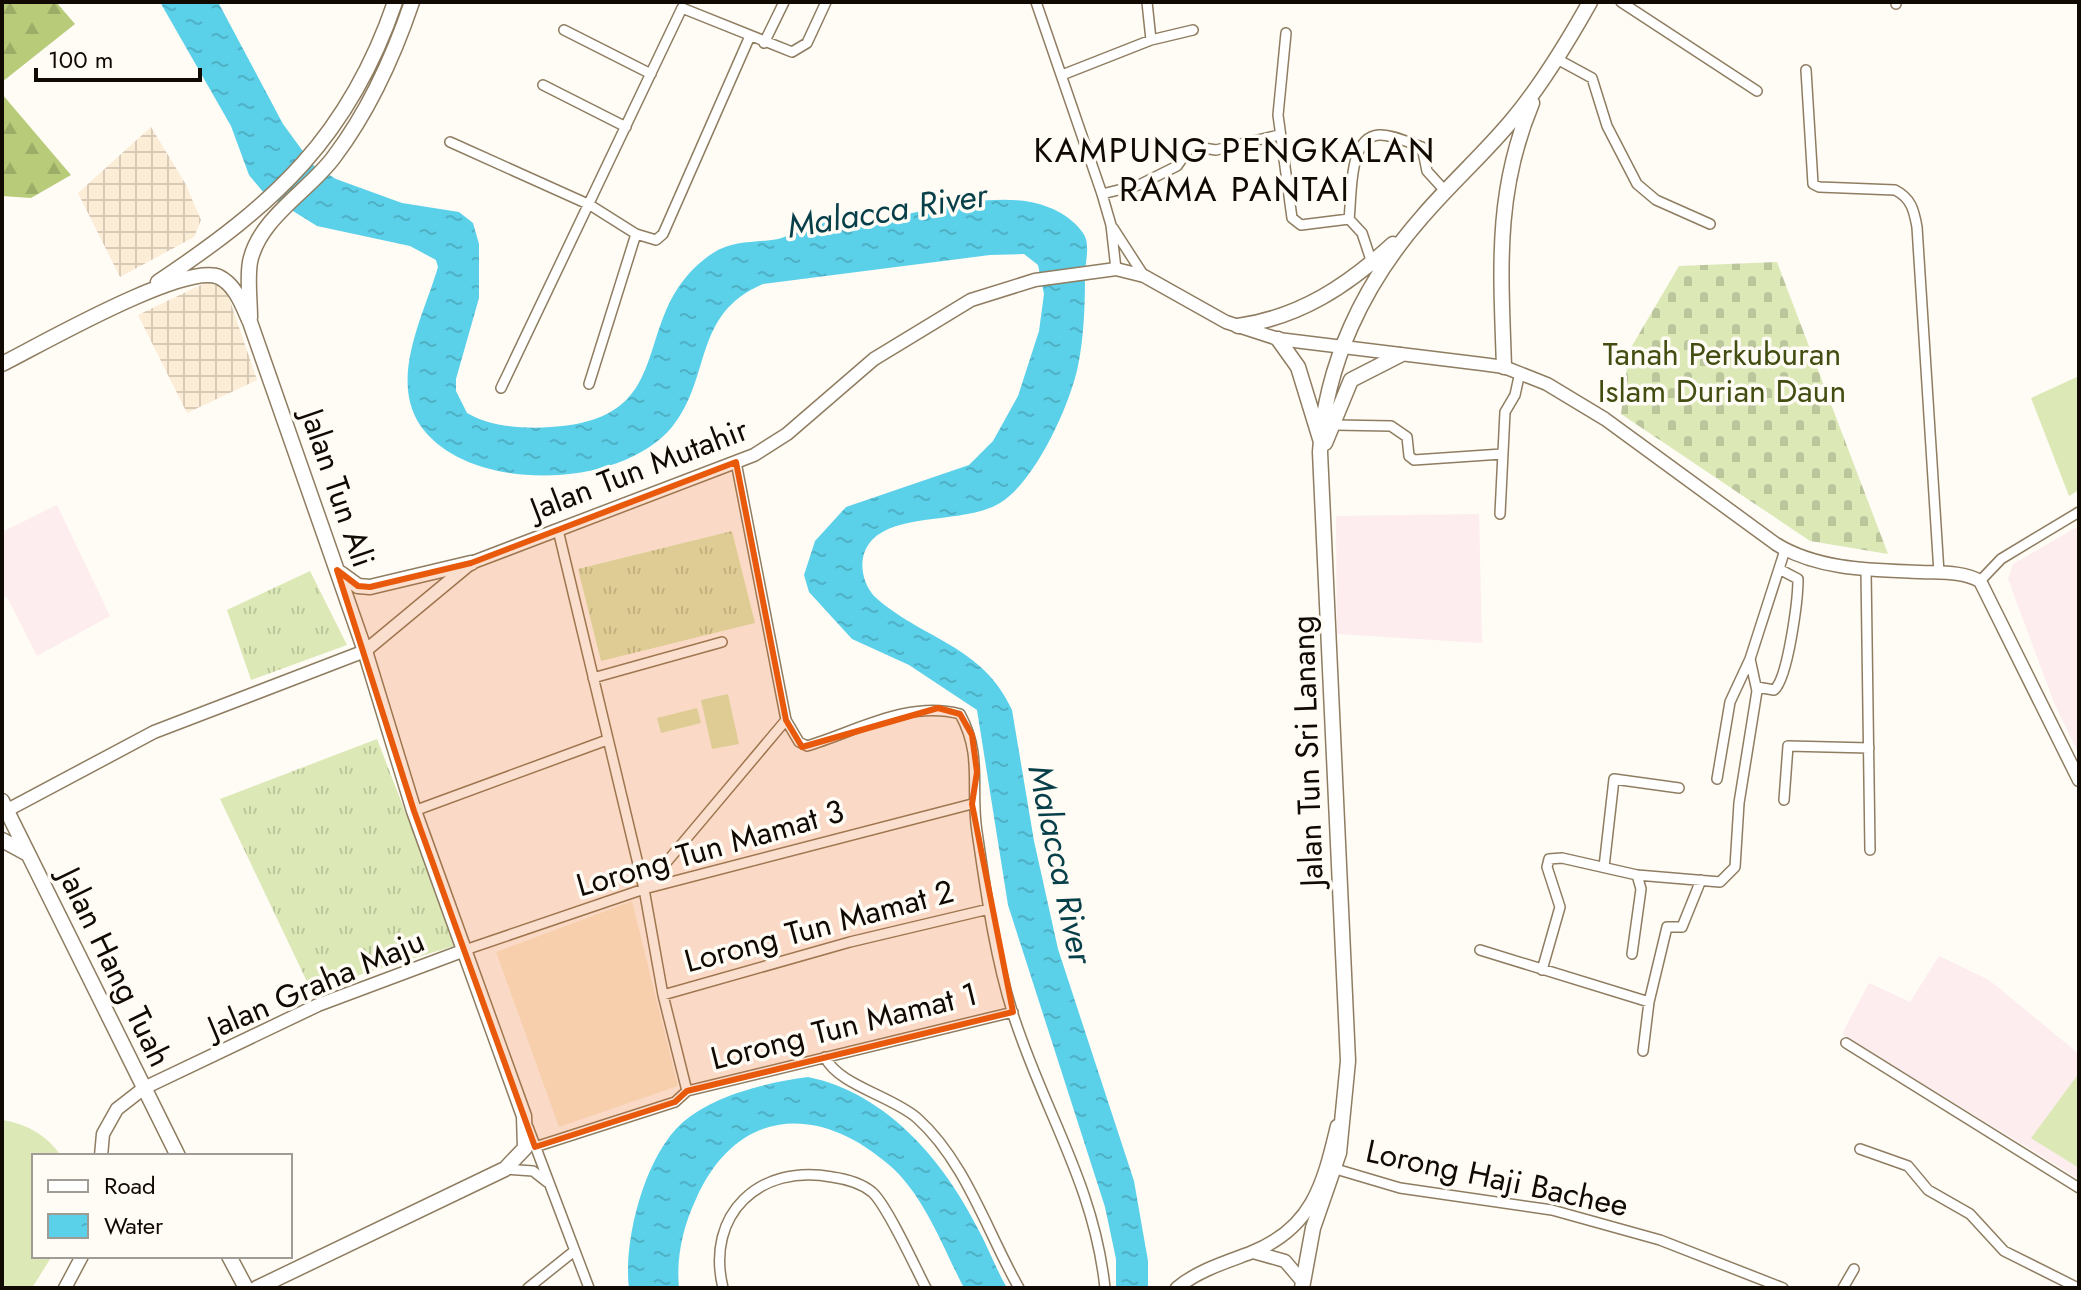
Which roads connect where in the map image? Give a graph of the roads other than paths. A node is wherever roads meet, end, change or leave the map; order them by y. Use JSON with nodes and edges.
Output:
{"nodes":[{"id":1,"x":395,"y":2,"type":"edge"},
{"id":2,"x":412,"y":2,"type":"edge"},
{"id":3,"x":784,"y":2,"type":"edge"},
{"id":4,"x":826,"y":2,"type":"edge"},
{"id":5,"x":1036,"y":2,"type":"edge"},
{"id":6,"x":1147,"y":2,"type":"edge"},
{"id":7,"x":1590,"y":2,"type":"edge"},
{"id":8,"x":1621,"y":2,"type":"edge"},
{"id":9,"x":684,"y":5,"type":"edge"},
{"id":10,"x":564,"y":30,"type":"dead end"},
{"id":11,"x":1193,"y":30,"type":"dead end"},
{"id":12,"x":1286,"y":33,"type":"dead end"},
{"id":13,"x":750,"y":36,"type":"junction"},
{"id":14,"x":1151,"y":40,"type":"junction"},
{"id":15,"x":764,"y":43,"type":"junction"},
{"id":16,"x":1557,"y":59,"type":"junction"},
{"id":17,"x":1806,"y":70,"type":"dead end"},
{"id":18,"x":651,"y":74,"type":"junction"},
{"id":19,"x":1062,"y":75,"type":"junction"},
{"id":20,"x":1544,"y":77,"type":"junction"},
{"id":21,"x":543,"y":85,"type":"dead end"},
{"id":22,"x":1757,"y":91,"type":"dead end"},
{"id":23,"x":626,"y":127,"type":"junction"},
{"id":24,"x":1279,"y":135,"type":"junction"},
{"id":25,"x":450,"y":142,"type":"dead end"},
{"id":26,"x":1446,"y":192,"type":"junction"},
{"id":27,"x":1102,"y":194,"type":"junction"},
{"id":28,"x":590,"y":205,"type":"junction"},
{"id":29,"x":1349,"y":219,"type":"junction"},
{"id":30,"x":1419,"y":220,"type":"junction"},
{"id":31,"x":1710,"y":224,"type":"dead end"},
{"id":32,"x":1111,"y":225,"type":"junction"},
{"id":33,"x":636,"y":234,"type":"junction"},
{"id":34,"x":1372,"y":263,"type":"junction"},
{"id":35,"x":1116,"y":269,"type":"junction"},
{"id":36,"x":1144,"y":276,"type":"junction"},
{"id":37,"x":142,"y":294,"type":"junction"},
{"id":38,"x":250,"y":322,"type":"junction"},
{"id":39,"x":1238,"y":326,"type":"junction"},
{"id":40,"x":1278,"y":339,"type":"junction"},
{"id":41,"x":1341,"y":349,"type":"junction"},
{"id":42,"x":1400,"y":355,"type":"junction"},
{"id":43,"x":2,"y":364,"type":"edge"},
{"id":44,"x":1504,"y":367,"type":"junction"},
{"id":45,"x":1520,"y":372,"type":"junction"},
{"id":46,"x":589,"y":384,"type":"dead end"},
{"id":47,"x":501,"y":388,"type":"dead end"},
{"id":48,"x":1335,"y":425,"type":"junction"},
{"id":49,"x":1320,"y":447,"type":"junction"},
{"id":50,"x":1502,"y":454,"type":"junction"},
{"id":51,"x":736,"y":462,"type":"junction"},
{"id":52,"x":2079,"y":512,"type":"edge"},
{"id":53,"x":1500,"y":514,"type":"dead end"},
{"id":54,"x":558,"y":530,"type":"junction"},
{"id":55,"x":1785,"y":550,"type":"junction"},
{"id":56,"x":471,"y":563,"type":"junction"},
{"id":57,"x":1779,"y":569,"type":"junction"},
{"id":58,"x":337,"y":570,"type":"junction"},
{"id":59,"x":1866,"y":570,"type":"junction"},
{"id":60,"x":1939,"y":573,"type":"junction"},
{"id":61,"x":1980,"y":581,"type":"junction"},
{"id":62,"x":722,"y":642,"type":"dead end"},
{"id":63,"x":365,"y":651,"type":"junction"},
{"id":64,"x":1750,"y":659,"type":"junction"},
{"id":65,"x":593,"y":678,"type":"junction"},
{"id":66,"x":1757,"y":687,"type":"junction"},
{"id":67,"x":786,"y":720,"type":"junction"},
{"id":68,"x":607,"y":740,"type":"junction"},
{"id":69,"x":1869,"y":748,"type":"junction"},
{"id":70,"x":1717,"y":779,"type":"dead end"},
{"id":71,"x":2079,"y":780,"type":"edge"},
{"id":72,"x":1679,"y":788,"type":"dead end"},
{"id":73,"x":1784,"y":800,"type":"dead end"},
{"id":74,"x":972,"y":804,"type":"junction"},
{"id":75,"x":3,"y":809,"type":"edge"},
{"id":76,"x":414,"y":811,"type":"junction"},
{"id":77,"x":2,"y":840,"type":"edge"},
{"id":78,"x":1870,"y":850,"type":"dead end"},
{"id":79,"x":28,"y":854,"type":"junction"},
{"id":80,"x":1604,"y":867,"type":"junction"},
{"id":81,"x":1637,"y":875,"type":"junction"},
{"id":82,"x":1701,"y":880,"type":"junction"},
{"id":83,"x":644,"y":889,"type":"junction"},
{"id":84,"x":989,"y":909,"type":"junction"},
{"id":85,"x":465,"y":950,"type":"junction"},
{"id":86,"x":1480,"y":950,"type":"dead end"},
{"id":87,"x":1632,"y":954,"type":"dead end"},
{"id":88,"x":1542,"y":970,"type":"junction"},
{"id":89,"x":663,"y":995,"type":"junction"},
{"id":90,"x":1649,"y":1002,"type":"junction"},
{"id":91,"x":1013,"y":1012,"type":"junction"},
{"id":92,"x":1846,"y":1043,"type":"dead end"},
{"id":93,"x":1643,"y":1051,"type":"dead end"},
{"id":94,"x":825,"y":1057,"type":"junction"},
{"id":95,"x":144,"y":1088,"type":"junction"},
{"id":96,"x":687,"y":1091,"type":"junction"},
{"id":97,"x":1342,"y":1114,"type":"junction"},
{"id":98,"x":524,"y":1116,"type":"junction"},
{"id":99,"x":535,"y":1147,"type":"junction"},
{"id":100,"x":1860,"y":1149,"type":"dead end"},
{"id":101,"x":101,"y":1154,"type":"edge"},
{"id":102,"x":177,"y":1154,"type":"edge"},
{"id":103,"x":1330,"y":1168,"type":"junction"},
{"id":104,"x":505,"y":1169,"type":"junction"},
{"id":105,"x":549,"y":1185,"type":"junction"},
{"id":106,"x":2079,"y":1188,"type":"edge"},
{"id":107,"x":573,"y":1252,"type":"junction"},
{"id":108,"x":1253,"y":1252,"type":"junction"},
{"id":109,"x":81,"y":1258,"type":"edge"},
{"id":110,"x":230,"y":1258,"type":"edge"},
{"id":111,"x":1854,"y":1269,"type":"dead end"},
{"id":112,"x":1302,"y":1284,"type":"edge"},
{"id":113,"x":65,"y":1288,"type":"edge"},
{"id":114,"x":246,"y":1288,"type":"edge"},
{"id":115,"x":257,"y":1288,"type":"edge"},
{"id":116,"x":528,"y":1288,"type":"edge"},
{"id":117,"x":589,"y":1288,"type":"edge"},
{"id":118,"x":723,"y":1288,"type":"edge"},
{"id":119,"x":926,"y":1288,"type":"edge"},
{"id":120,"x":1019,"y":1288,"type":"edge"},
{"id":121,"x":1105,"y":1288,"type":"edge"},
{"id":122,"x":1177,"y":1288,"type":"edge"},
{"id":123,"x":1783,"y":1288,"type":"edge"},
{"id":124,"x":1843,"y":1288,"type":"edge"},
{"id":125,"x":2078,"y":1288,"type":"edge"}],
"edges":[{"from":1,"to":37,"type":"main road"},
{"from":2,"to":38,"type":"main road"},
{"from":3,"to":15,"type":"street"},
{"from":4,"to":15,"type":"street"},
{"from":5,"to":19,"type":"street"},
{"from":6,"to":14,"type":"street"},
{"from":7,"to":16,"type":"main road"},
{"from":8,"to":22,"type":"street"},
{"from":9,"to":13,"type":"street"},
{"from":9,"to":18,"type":"street"},
{"from":10,"to":18,"type":"street"},
{"from":11,"to":14,"type":"street"},
{"from":12,"to":24,"type":"street"},
{"from":13,"to":15,"type":"street"},
{"from":13,"to":33,"type":"street"},
{"from":14,"to":19,"type":"street"},
{"from":16,"to":20,"type":"main road"},
{"from":16,"to":31,"type":"street"},
{"from":17,"to":60,"type":"street"},
{"from":18,"to":23,"type":"street"},
{"from":19,"to":27,"type":"street"},
{"from":20,"to":26,"type":"main road"},
{"from":20,"to":44,"type":"main road"},
{"from":21,"to":23,"type":"street"},
{"from":23,"to":28,"type":"street"},
{"from":24,"to":27,"type":"street"},
{"from":24,"to":29,"type":"street"},
{"from":25,"to":28,"type":"street"},
{"from":26,"to":29,"type":"street"},
{"from":26,"to":30,"type":"main road"},
{"from":27,"to":32,"type":"street"},
{"from":28,"to":33,"type":"street"},
{"from":28,"to":47,"type":"street"},
{"from":29,"to":34,"type":"street"},
{"from":30,"to":34,"type":"main road"},
{"from":30,"to":41,"type":"main road","name":"Jalan Tun Sri Lanang"},
{"from":32,"to":35,"type":"street"},
{"from":32,"to":36,"type":"street"},
{"from":33,"to":46,"type":"street"},
{"from":34,"to":39,"type":"main road"},
{"from":35,"to":36,"type":"street","name":"Jalan Tun Mutahir"},
{"from":35,"to":51,"type":"street","name":"Jalan Tun Mutahir"},
{"from":36,"to":39,"type":"street","name":"Jalan Tun Mutahir"},
{"from":37,"to":38,"type":"main road","name":"Jalan Tun Ali"},
{"from":37,"to":43,"type":"main road","name":"Jalan Tun Ali"},
{"from":38,"to":58,"type":"main road","name":"Jalan Tun Ali"},
{"from":39,"to":40,"type":"street","name":"Jalan Tun Mutahir"},
{"from":40,"to":41,"type":"street","name":"Jalan Tun Mutahir"},
{"from":40,"to":49,"type":"main road"},
{"from":41,"to":42,"type":"street","name":"Jalan Tun Mutahir"},
{"from":41,"to":49,"type":"main road","name":"Jalan Tun Sri Lanang"},
{"from":42,"to":44,"type":"street","name":"Jalan Tun Mutahir"},
{"from":42,"to":48,"type":"main road"},
{"from":44,"to":45,"type":"street","name":"Jalan Tun Mutahir"},
{"from":45,"to":50,"type":"street"},
{"from":45,"to":55,"type":"street","name":"Jalan Tun Mutahir"},
{"from":48,"to":49,"type":"main road"},
{"from":48,"to":50,"type":"street"},
{"from":49,"to":97,"type":"main road","name":"Jalan Tun Sri Lanang"},
{"from":50,"to":53,"type":"street"},
{"from":51,"to":54,"type":"street","name":"Jalan Tun Mutahir"},
{"from":51,"to":67,"type":"street"},
{"from":52,"to":61,"type":"street"},
{"from":54,"to":56,"type":"street","name":"Jalan Tun Mutahir"},
{"from":54,"to":65,"type":"street"},
{"from":55,"to":57,"type":"street"},
{"from":55,"to":59,"type":"street","name":"Jalan Tun Mutahir"},
{"from":56,"to":58,"type":"main road"},
{"from":56,"to":63,"type":"street","name":"Jalan Tun Mutahir"},
{"from":57,"to":64,"type":"street"},
{"from":57,"to":66,"type":"street"},
{"from":58,"to":63,"type":"main road","name":"Jalan Tun Ali"},
{"from":59,"to":60,"type":"street","name":"Jalan Tun Mutahir"},
{"from":59,"to":69,"type":"street"},
{"from":60,"to":61,"type":"street","name":"Jalan Tun Mutahir"},
{"from":61,"to":71,"type":"street"},
{"from":62,"to":65,"type":"street"},
{"from":63,"to":75,"type":"street","name":"Jalan Tun Mutahir"},
{"from":63,"to":76,"type":"main road","name":"Jalan Tun Ali"},
{"from":64,"to":66,"type":"street"},
{"from":64,"to":70,"type":"street"},
{"from":65,"to":68,"type":"street"},
{"from":66,"to":82,"type":"street"},
{"from":67,"to":74,"type":"street"},
{"from":67,"to":83,"type":"street"},
{"from":68,"to":76,"type":"street"},
{"from":68,"to":83,"type":"street"},
{"from":69,"to":73,"type":"street"},
{"from":69,"to":78,"type":"street"},
{"from":72,"to":80,"type":"street"},
{"from":74,"to":83,"type":"street","name":"Lorong Tun Mamat 3"},
{"from":74,"to":84,"type":"street"},
{"from":75,"to":79,"type":"main road","name":"Jalan Hang Tuah"},
{"from":76,"to":85,"type":"main road","name":"Jalan Tun Ali"},
{"from":77,"to":79,"type":"main road"},
{"from":79,"to":95,"type":"main road","name":"Jalan Hang Tuah"},
{"from":80,"to":81,"type":"street"},
{"from":80,"to":88,"type":"street"},
{"from":81,"to":82,"type":"street"},
{"from":81,"to":87,"type":"street"},
{"from":82,"to":90,"type":"street"},
{"from":83,"to":85,"type":"street","name":"Lorong Tun Mamat 3"},
{"from":83,"to":89,"type":"street"},
{"from":84,"to":89,"type":"street","name":"Lorong Tun Mamat 2"},
{"from":84,"to":91,"type":"street"},
{"from":85,"to":95,"type":"street","name":"Jalan Graha Maju"},
{"from":85,"to":98,"type":"main road","name":"Jalan Tun Ali"},
{"from":86,"to":88,"type":"street"},
{"from":88,"to":90,"type":"street"},
{"from":89,"to":96,"type":"street"},
{"from":90,"to":93,"type":"street"},
{"from":91,"to":94,"type":"street","name":"Lorong Tun Mamat 1"},
{"from":91,"to":121,"type":"street"},
{"from":92,"to":106,"type":"street"},
{"from":94,"to":96,"type":"street","name":"Lorong Tun Mamat 1"},
{"from":94,"to":120,"type":"street"},
{"from":95,"to":101,"type":"street","name":"Jalan Graha Maju"},
{"from":95,"to":102,"type":"main road","name":"Jalan Hang Tuah"},
{"from":96,"to":99,"type":"street","name":"Lorong Tun Mamat 1"},
{"from":97,"to":103,"type":"street"},
{"from":97,"to":103,"type":"main road","name":"Jalan Tun Sri Lanang"},
{"from":98,"to":99,"type":"street"},
{"from":98,"to":104,"type":"main road"},
{"from":99,"to":105,"type":"street"},
{"from":100,"to":125,"type":"street"},
{"from":103,"to":108,"type":"street"},
{"from":103,"to":112,"type":"main road","name":"Jalan Tun Sri Lanang"},
{"from":103,"to":123,"type":"street","name":"Lorong Haji Bachee"},
{"from":104,"to":105,"type":"street"},
{"from":104,"to":115,"type":"main road"},
{"from":105,"to":107,"type":"street"},
{"from":107,"to":116,"type":"street"},
{"from":107,"to":117,"type":"street"},
{"from":108,"to":112,"type":"street"},
{"from":108,"to":122,"type":"street"},
{"from":109,"to":113,"type":"street"},
{"from":110,"to":114,"type":"main road"},
{"from":111,"to":124,"type":"street"},
{"from":118,"to":119,"type":"street"}]}
